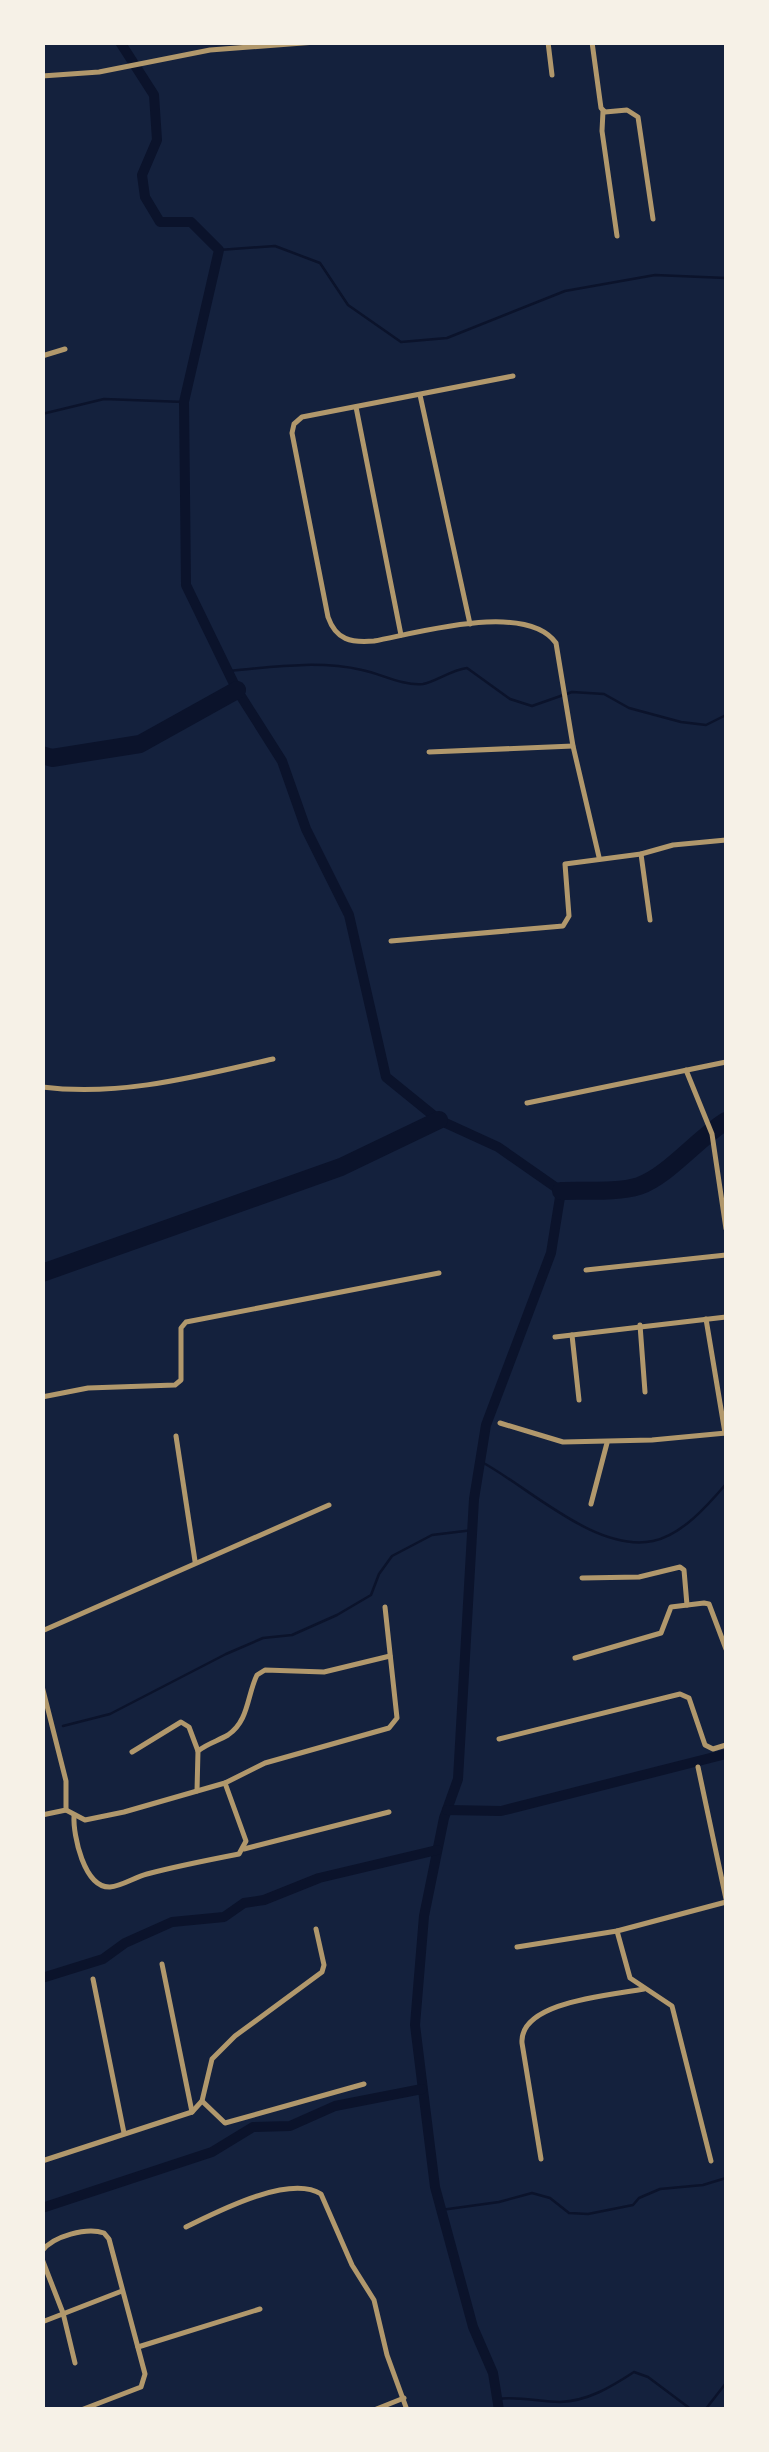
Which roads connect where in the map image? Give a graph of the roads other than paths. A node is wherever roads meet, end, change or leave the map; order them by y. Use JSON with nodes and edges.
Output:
{"nodes":[{"id":1,"x":316,"y":42,"type":"edge"},
{"id":2,"x":548,"y":42,"type":"edge"},
{"id":3,"x":592,"y":42,"type":"edge"},
{"id":4,"x":552,"y":74,"type":"dead end"},
{"id":5,"x":42,"y":76,"type":"edge"},
{"id":6,"x":602,"y":112,"type":"junction"},
{"id":7,"x":653,"y":219,"type":"dead end"},
{"id":8,"x":617,"y":236,"type":"dead end"},
{"id":9,"x":65,"y":349,"type":"dead end"},
{"id":10,"x":42,"y":356,"type":"edge"},
{"id":11,"x":513,"y":376,"type":"dead end"},
{"id":12,"x":420,"y":395,"type":"junction"},
{"id":13,"x":356,"y":407,"type":"junction"},
{"id":14,"x":470,"y":624,"type":"junction"},
{"id":15,"x":401,"y":636,"type":"junction"},
{"id":16,"x":573,"y":746,"type":"junction"},
{"id":17,"x":429,"y":752,"type":"dead end"},
{"id":18,"x":726,"y":840,"type":"edge"},
{"id":19,"x":642,"y":854,"type":"junction"},
{"id":20,"x":598,"y":857,"type":"junction"},
{"id":21,"x":650,"y":920,"type":"dead end"},
{"id":22,"x":391,"y":941,"type":"dead end"},
{"id":23,"x":273,"y":1059,"type":"dead end"},
{"id":24,"x":726,"y":1062,"type":"edge"},
{"id":25,"x":686,"y":1070,"type":"junction"},
{"id":26,"x":42,"y":1087,"type":"edge"},
{"id":27,"x":526,"y":1103,"type":"dead end"},
{"id":28,"x":726,"y":1230,"type":"edge"},
{"id":29,"x":726,"y":1255,"type":"edge"},
{"id":30,"x":586,"y":1270,"type":"dead end"},
{"id":31,"x":439,"y":1273,"type":"dead end"},
{"id":32,"x":726,"y":1317,"type":"edge"},
{"id":33,"x":706,"y":1319,"type":"junction"},
{"id":34,"x":640,"y":1325,"type":"junction"},
{"id":35,"x":572,"y":1334,"type":"junction"},
{"id":36,"x":555,"y":1337,"type":"dead end"},
{"id":37,"x":645,"y":1392,"type":"dead end"},
{"id":38,"x":42,"y":1397,"type":"edge"},
{"id":39,"x":579,"y":1400,"type":"dead end"},
{"id":40,"x":500,"y":1423,"type":"dead end"},
{"id":41,"x":726,"y":1433,"type":"edge"},
{"id":42,"x":176,"y":1436,"type":"dead end"},
{"id":43,"x":607,"y":1443,"type":"junction"},
{"id":44,"x":591,"y":1504,"type":"dead end"},
{"id":45,"x":330,"y":1505,"type":"dead end"},
{"id":46,"x":195,"y":1561,"type":"junction"},
{"id":47,"x":582,"y":1578,"type":"dead end"},
{"id":48,"x":687,"y":1605,"type":"junction"},
{"id":49,"x":384,"y":1607,"type":"dead end"},
{"id":50,"x":42,"y":1631,"type":"edge"},
{"id":51,"x":726,"y":1649,"type":"edge"},
{"id":52,"x":390,"y":1656,"type":"junction"},
{"id":53,"x":575,"y":1658,"type":"dead end"},
{"id":54,"x":42,"y":1686,"type":"edge"},
{"id":55,"x":499,"y":1739,"type":"dead end"},
{"id":56,"x":726,"y":1745,"type":"edge"},
{"id":57,"x":198,"y":1751,"type":"junction"},
{"id":58,"x":132,"y":1752,"type":"dead end"},
{"id":59,"x":698,"y":1767,"type":"dead end"},
{"id":60,"x":225,"y":1783,"type":"junction"},
{"id":61,"x":197,"y":1791,"type":"junction"},
{"id":62,"x":66,"y":1810,"type":"junction"},
{"id":63,"x":389,"y":1812,"type":"dead end"},
{"id":64,"x":42,"y":1815,"type":"edge"},
{"id":65,"x":74,"y":1816,"type":"junction"},
{"id":66,"x":244,"y":1849,"type":"junction"},
{"id":67,"x":726,"y":1900,"type":"edge"},
{"id":68,"x":316,"y":1929,"type":"dead end"},
{"id":69,"x":617,"y":1931,"type":"junction"},
{"id":70,"x":517,"y":1947,"type":"dead end"},
{"id":71,"x":162,"y":1964,"type":"dead end"},
{"id":72,"x":93,"y":1978,"type":"dead end"},
{"id":73,"x":644,"y":1989,"type":"junction"},
{"id":74,"x":364,"y":2084,"type":"dead end"},
{"id":75,"x":202,"y":2101,"type":"junction"},
{"id":76,"x":192,"y":2112,"type":"junction"},
{"id":77,"x":124,"y":2134,"type":"junction"},
{"id":78,"x":541,"y":2158,"type":"dead end"},
{"id":79,"x":42,"y":2161,"type":"edge"},
{"id":80,"x":711,"y":2161,"type":"dead end"},
{"id":81,"x":186,"y":2227,"type":"dead end"},
{"id":82,"x":42,"y":2255,"type":"edge"},
{"id":83,"x":122,"y":2291,"type":"junction"},
{"id":84,"x":260,"y":2309,"type":"dead end"},
{"id":85,"x":62,"y":2313,"type":"junction"},
{"id":86,"x":42,"y":2322,"type":"edge"},
{"id":87,"x":138,"y":2347,"type":"junction"},
{"id":88,"x":75,"y":2363,"type":"dead end"},
{"id":89,"x":404,"y":2398,"type":"junction"},
{"id":90,"x":81,"y":2410,"type":"edge"},
{"id":91,"x":374,"y":2410,"type":"edge"},
{"id":92,"x":408,"y":2410,"type":"edge"}],
"edges":[{"from":1,"to":5,"type":"street"},
{"from":2,"to":4,"type":"street"},
{"from":3,"to":6,"type":"street"},
{"from":6,"to":7,"type":"street"},
{"from":6,"to":8,"type":"street"},
{"from":9,"to":10,"type":"street"},
{"from":11,"to":12,"type":"street"},
{"from":12,"to":13,"type":"street"},
{"from":12,"to":14,"type":"street"},
{"from":13,"to":15,"type":"street"},
{"from":13,"to":15,"type":"street"},
{"from":14,"to":15,"type":"street"},
{"from":14,"to":16,"type":"street"},
{"from":16,"to":17,"type":"street"},
{"from":16,"to":20,"type":"street"},
{"from":18,"to":19,"type":"street"},
{"from":19,"to":20,"type":"street"},
{"from":19,"to":21,"type":"street"},
{"from":20,"to":22,"type":"street"},
{"from":23,"to":26,"type":"street"},
{"from":24,"to":25,"type":"street"},
{"from":25,"to":27,"type":"street"},
{"from":25,"to":28,"type":"street"},
{"from":29,"to":30,"type":"street"},
{"from":31,"to":38,"type":"street"},
{"from":32,"to":33,"type":"street"},
{"from":33,"to":34,"type":"street"},
{"from":33,"to":41,"type":"street"},
{"from":34,"to":35,"type":"street"},
{"from":34,"to":37,"type":"street"},
{"from":35,"to":36,"type":"street"},
{"from":35,"to":39,"type":"street"},
{"from":40,"to":43,"type":"street"},
{"from":41,"to":43,"type":"street"},
{"from":42,"to":46,"type":"street"},
{"from":43,"to":44,"type":"street"},
{"from":45,"to":46,"type":"street"},
{"from":46,"to":50,"type":"street"},
{"from":47,"to":48,"type":"street"},
{"from":48,"to":51,"type":"street"},
{"from":48,"to":53,"type":"street"},
{"from":49,"to":52,"type":"street"},
{"from":52,"to":57,"type":"street"},
{"from":52,"to":60,"type":"street"},
{"from":54,"to":62,"type":"street"},
{"from":55,"to":56,"type":"street"},
{"from":57,"to":58,"type":"street"},
{"from":57,"to":61,"type":"street"},
{"from":59,"to":67,"type":"street"},
{"from":60,"to":61,"type":"street"},
{"from":60,"to":66,"type":"street"},
{"from":61,"to":65,"type":"street"},
{"from":62,"to":64,"type":"street"},
{"from":62,"to":65,"type":"street"},
{"from":63,"to":66,"type":"street"},
{"from":65,"to":66,"type":"street"},
{"from":67,"to":69,"type":"street"},
{"from":68,"to":75,"type":"street"},
{"from":69,"to":70,"type":"street"},
{"from":69,"to":73,"type":"street"},
{"from":71,"to":76,"type":"street"},
{"from":72,"to":77,"type":"street"},
{"from":73,"to":78,"type":"street"},
{"from":73,"to":80,"type":"street"},
{"from":74,"to":75,"type":"street"},
{"from":75,"to":76,"type":"street"},
{"from":76,"to":77,"type":"street"},
{"from":77,"to":79,"type":"street"},
{"from":81,"to":89,"type":"street"},
{"from":82,"to":83,"type":"street"},
{"from":82,"to":85,"type":"street"},
{"from":83,"to":85,"type":"street"},
{"from":83,"to":87,"type":"street"},
{"from":84,"to":87,"type":"street"},
{"from":85,"to":86,"type":"street"},
{"from":85,"to":88,"type":"street"},
{"from":87,"to":90,"type":"street"},
{"from":89,"to":91,"type":"street"},
{"from":89,"to":92,"type":"street"}]}
